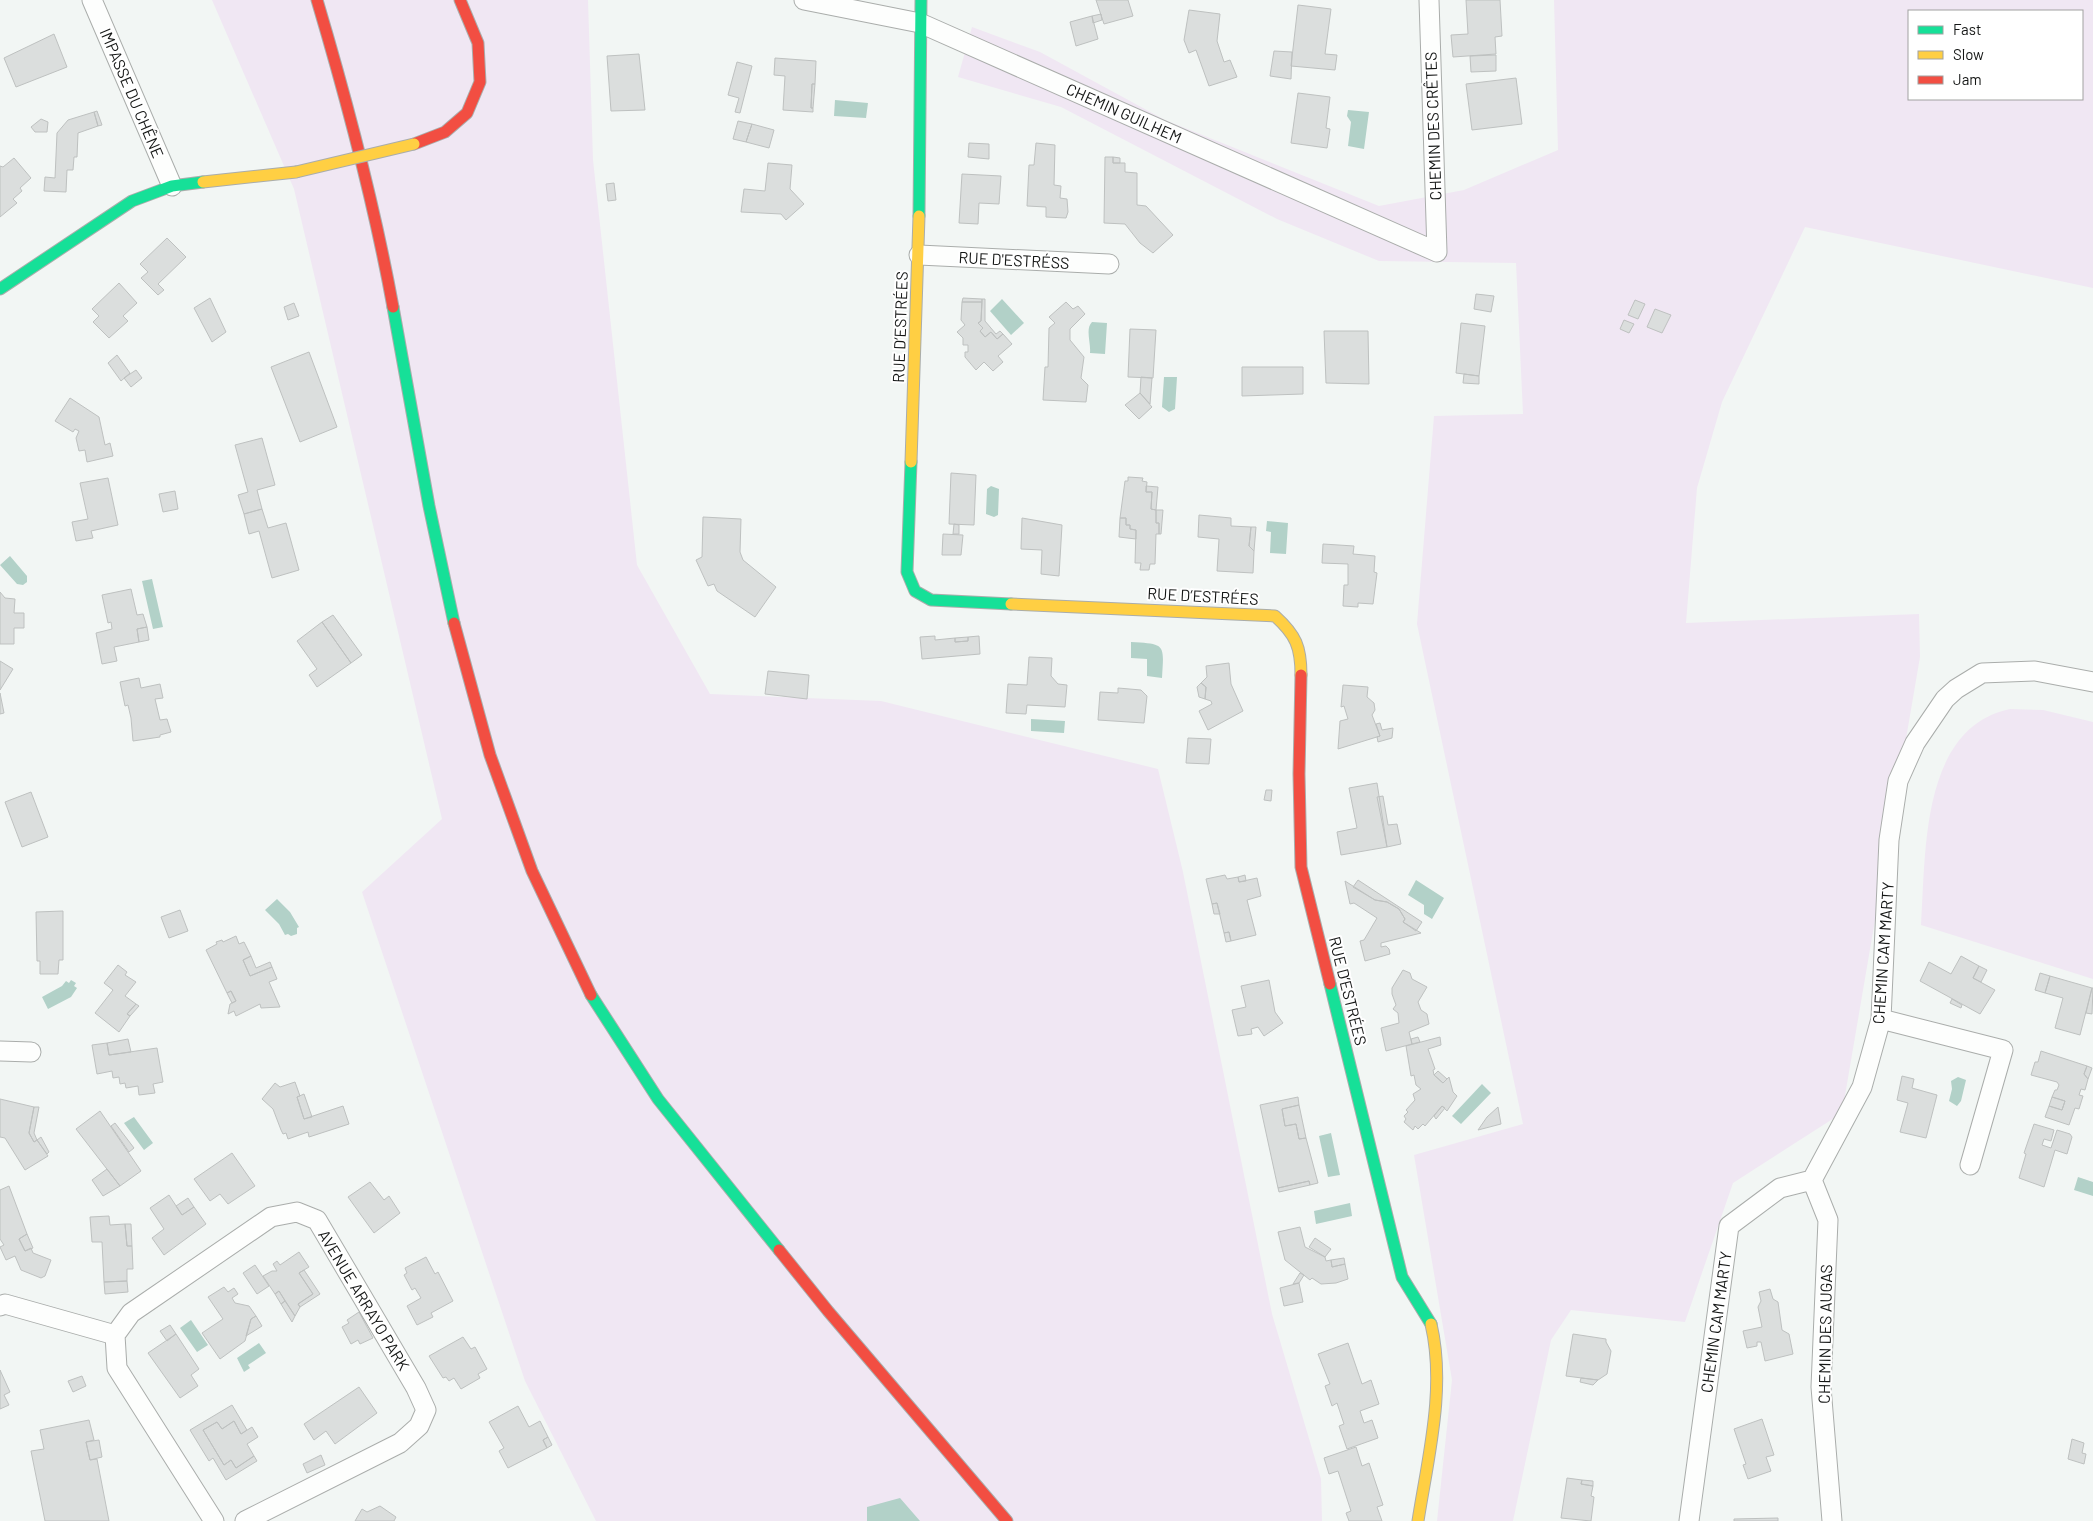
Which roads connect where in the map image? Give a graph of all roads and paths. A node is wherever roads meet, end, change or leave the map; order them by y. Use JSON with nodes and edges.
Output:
{"nodes":[{"id":1,"x":92,"y":0,"type":"edge"},
{"id":2,"x":317,"y":0,"type":"edge"},
{"id":3,"x":460,"y":0,"type":"edge"},
{"id":4,"x":804,"y":0,"type":"edge"},
{"id":5,"x":920,"y":0,"type":"edge"},
{"id":6,"x":1428,"y":0,"type":"edge"},
{"id":7,"x":920,"y":23,"type":"junction"},
{"id":8,"x":172,"y":186,"type":"junction"},
{"id":9,"x":1437,"y":252,"type":"joint"},
{"id":10,"x":919,"y":255,"type":"junction"},
{"id":11,"x":1109,"y":264,"type":"dead end"},
{"id":12,"x":0,"y":289,"type":"edge"},
{"id":13,"x":2093,"y":682,"type":"edge"},
{"id":14,"x":1881,"y":1019,"type":"junction"},
{"id":15,"x":0,"y":1051,"type":"edge"},
{"id":16,"x":31,"y":1052,"type":"dead end"},
{"id":17,"x":1970,"y":1165,"type":"dead end"},
{"id":18,"x":1812,"y":1180,"type":"junction"},
{"id":19,"x":2,"y":1301,"type":"edge"},
{"id":20,"x":115,"y":1335,"type":"junction"},
{"id":21,"x":214,"y":1521,"type":"edge"},
{"id":22,"x":245,"y":1521,"type":"edge"},
{"id":23,"x":1007,"y":1521,"type":"edge"},
{"id":24,"x":1418,"y":1521,"type":"edge"},
{"id":25,"x":1688,"y":1521,"type":"edge"},
{"id":26,"x":1832,"y":1521,"type":"edge"}],
"edges":[{"from":1,"to":8,"type":"street","name":"IMPASSE DU CHÊNE"},
{"from":2,"to":23,"type":"street"},
{"from":3,"to":8,"type":"street","bridge":true},
{"from":4,"to":7,"type":"street","name":"CHEMIN GUILHEM"},
{"from":5,"to":7,"type":"street","name":"RUE D’ESTRÉES"},
{"from":6,"to":9,"type":"street","name":"CHEMIN DES CRÊTES"},
{"from":7,"to":9,"type":"street","name":"CHEMIN GUILHEM"},
{"from":7,"to":10,"type":"street","name":"RUE D’ESTRÉES"},
{"from":8,"to":12,"type":"street"},
{"from":10,"to":11,"type":"street","name":"RUE D'ESTRÉSS"},
{"from":10,"to":24,"type":"street","name":"RUE D’ESTRÉES"},
{"from":13,"to":14,"type":"street","name":"CHEMIN CAM MARTY"},
{"from":14,"to":17,"type":"street"},
{"from":14,"to":18,"type":"street","name":"CHEMIN CAM MARTY"},
{"from":15,"to":16,"type":"street"},
{"from":18,"to":25,"type":"street","name":"CHEMIN CAM MARTY"},
{"from":18,"to":26,"type":"street","name":"CHEMIN DES AUGAS"},
{"from":19,"to":20,"type":"street"},
{"from":20,"to":21,"type":"street"},
{"from":20,"to":22,"type":"street","name":"AVENUE ARRAYO PARK"}]}
